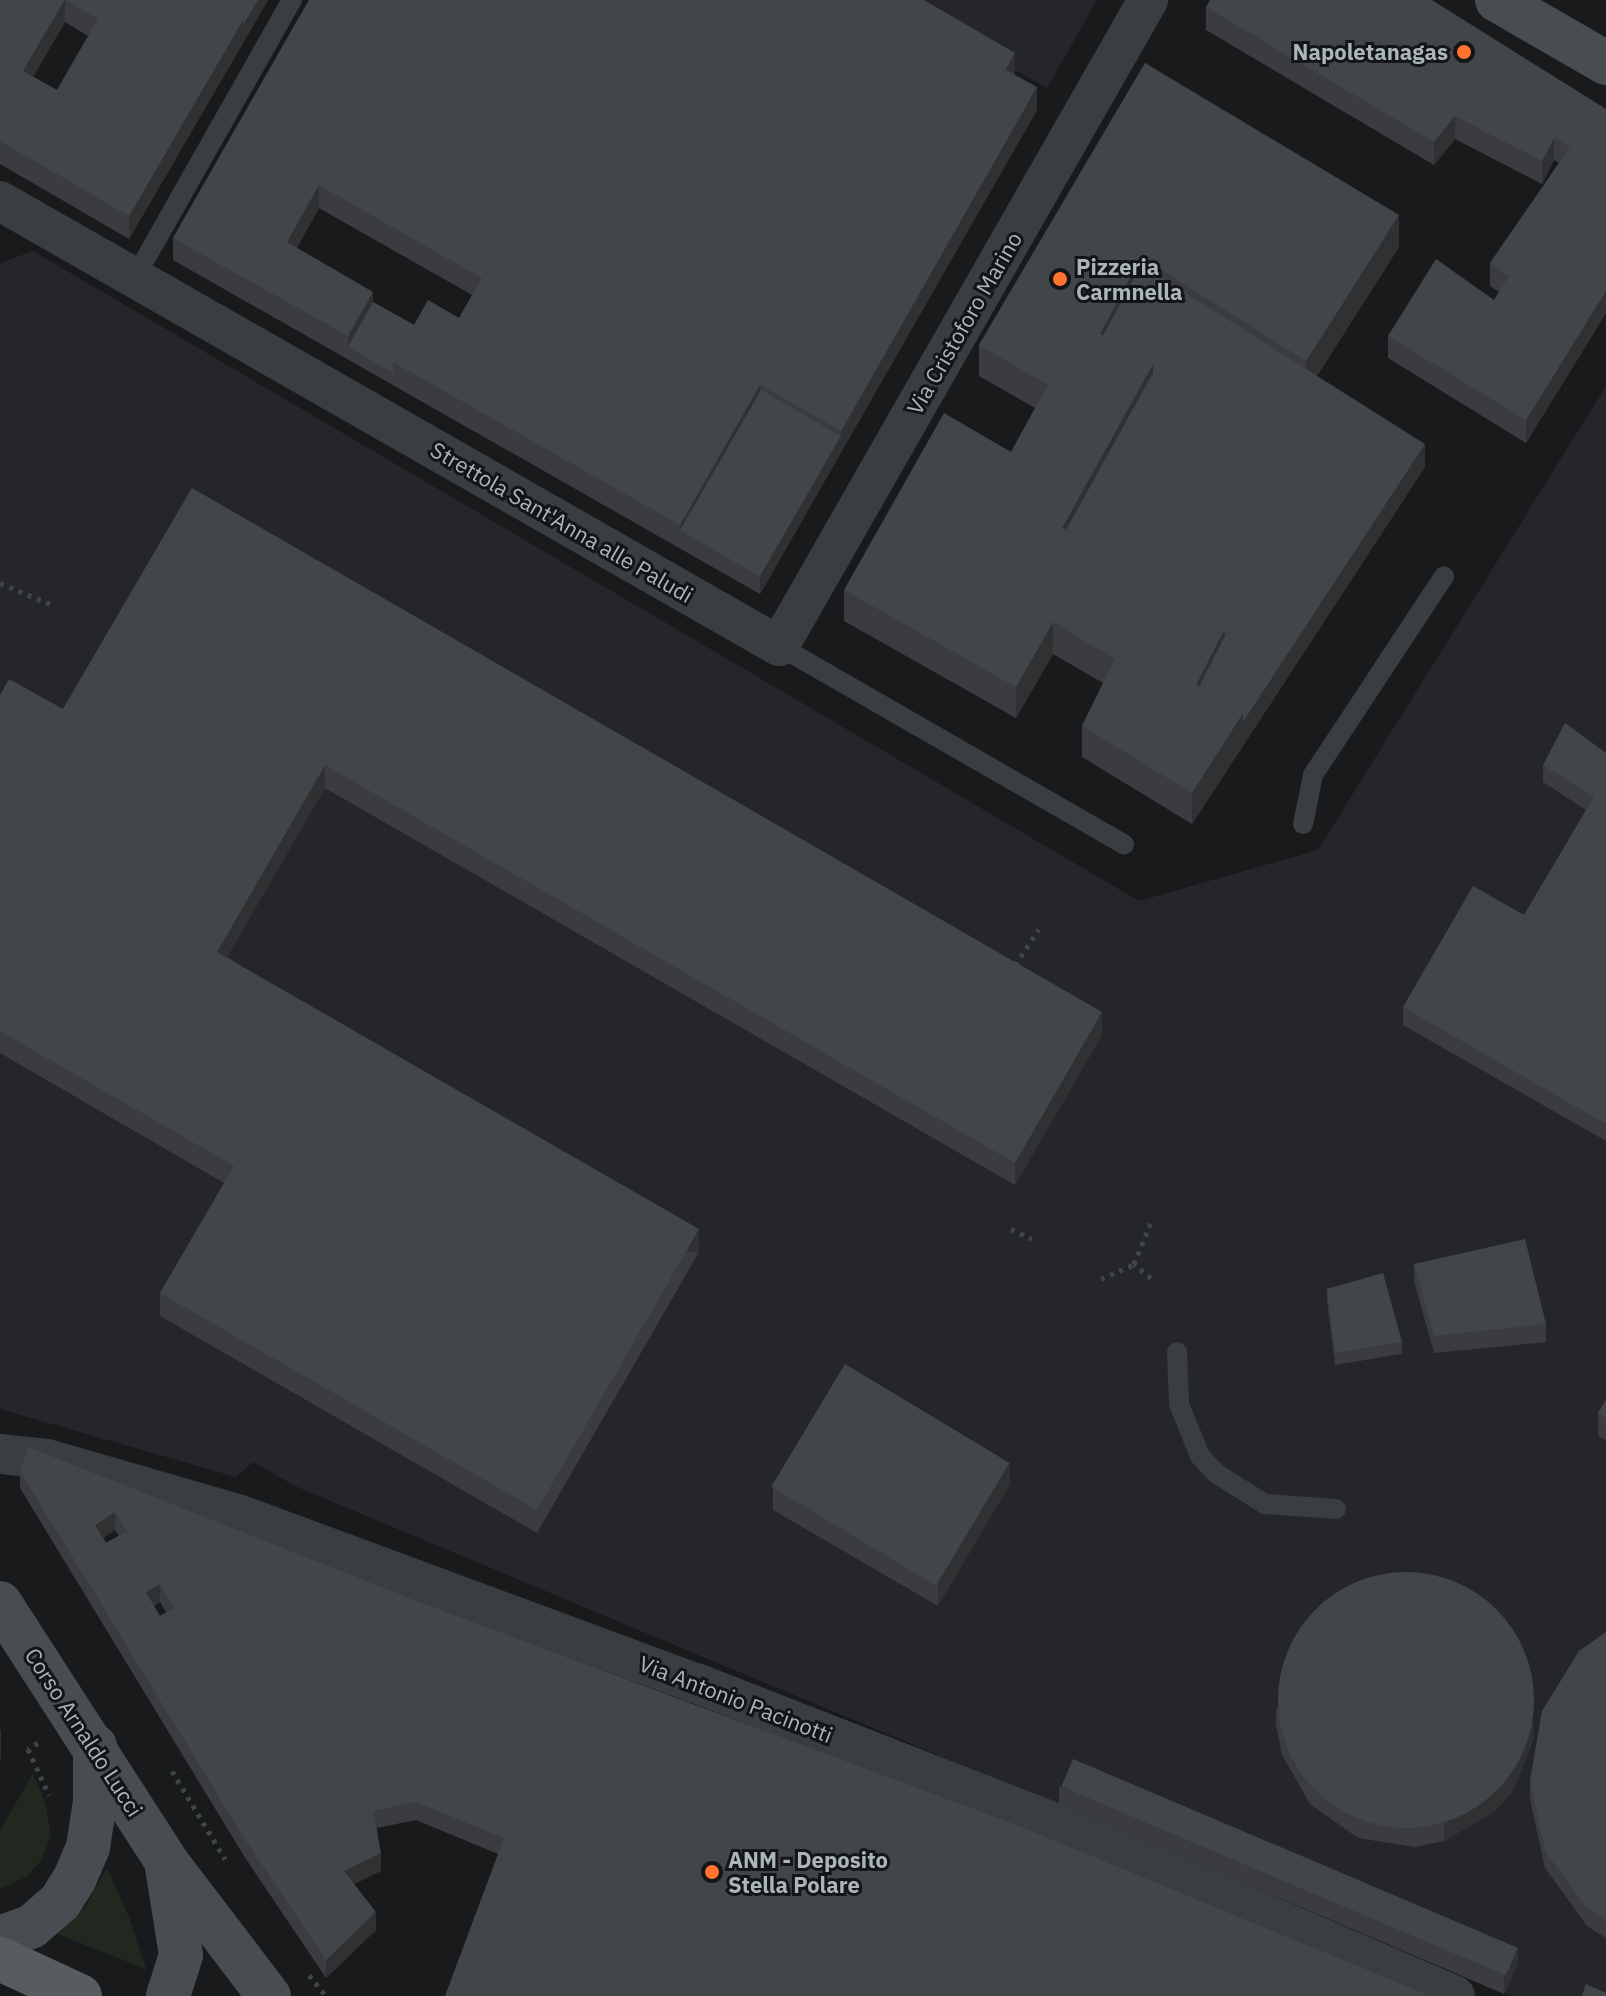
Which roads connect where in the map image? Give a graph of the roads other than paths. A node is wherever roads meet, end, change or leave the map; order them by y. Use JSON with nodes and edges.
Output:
{"nodes":[{"id":1,"x":292,"y":0,"type":"edge"},
{"id":2,"x":1148,"y":0,"type":"edge"},
{"id":3,"x":1497,"y":0,"type":"edge"},
{"id":4,"x":1606,"y":63,"type":"edge"},
{"id":5,"x":0,"y":201,"type":"edge"},
{"id":6,"x":134,"y":279,"type":"junction"},
{"id":7,"x":1444,"y":576,"type":"dead end"},
{"id":8,"x":779,"y":646,"type":"junction"},
{"id":9,"x":1303,"y":824,"type":"dead end"},
{"id":10,"x":1124,"y":844,"type":"dead end"},
{"id":11,"x":1177,"y":1352,"type":"dead end"},
{"id":12,"x":0,"y":1454,"type":"edge"},
{"id":13,"x":1336,"y":1509,"type":"dead end"},
{"id":14,"x":0,"y":1603,"type":"edge"},
{"id":15,"x":95,"y":1746,"type":"junction"},
{"id":16,"x":166,"y":1861,"type":"junction"},
{"id":17,"x":0,"y":1938,"type":"edge"},
{"id":18,"x":0,"y":1959,"type":"edge"},
{"id":19,"x":80,"y":1996,"type":"edge"},
{"id":20,"x":168,"y":1996,"type":"edge"},
{"id":21,"x":269,"y":1996,"type":"edge"},
{"id":22,"x":1455,"y":1996,"type":"edge"}],
"edges":[{"from":1,"to":6,"type":"lane"},
{"from":2,"to":8,"type":"street","name":"Via Cristoforo Marino"},
{"from":3,"to":4,"type":"main road"},
{"from":5,"to":6,"type":"street","name":"Strettola Sant'Anna alle Paludi"},
{"from":6,"to":8,"type":"street","name":"Strettola Sant'Anna alle Paludi"},
{"from":7,"to":9,"type":"lane"},
{"from":8,"to":10,"type":"lane","name":"Strettola Sant'Anna alle Paludi"},
{"from":11,"to":13,"type":"lane"},
{"from":12,"to":22,"type":"street","name":"Via Antonio Pacinotti"},
{"from":14,"to":15,"type":"main road","name":"Corso Arnaldo Lucci"},
{"from":15,"to":16,"type":"main road","name":"Corso Arnaldo Lucci"},
{"from":15,"to":17,"type":"main road"},
{"from":16,"to":20,"type":"main road","name":"Corso Arnaldo Lucci"},
{"from":16,"to":21,"type":"main road","name":"Corso Arnaldo Lucci"},
{"from":18,"to":19,"type":"main road"}]}
